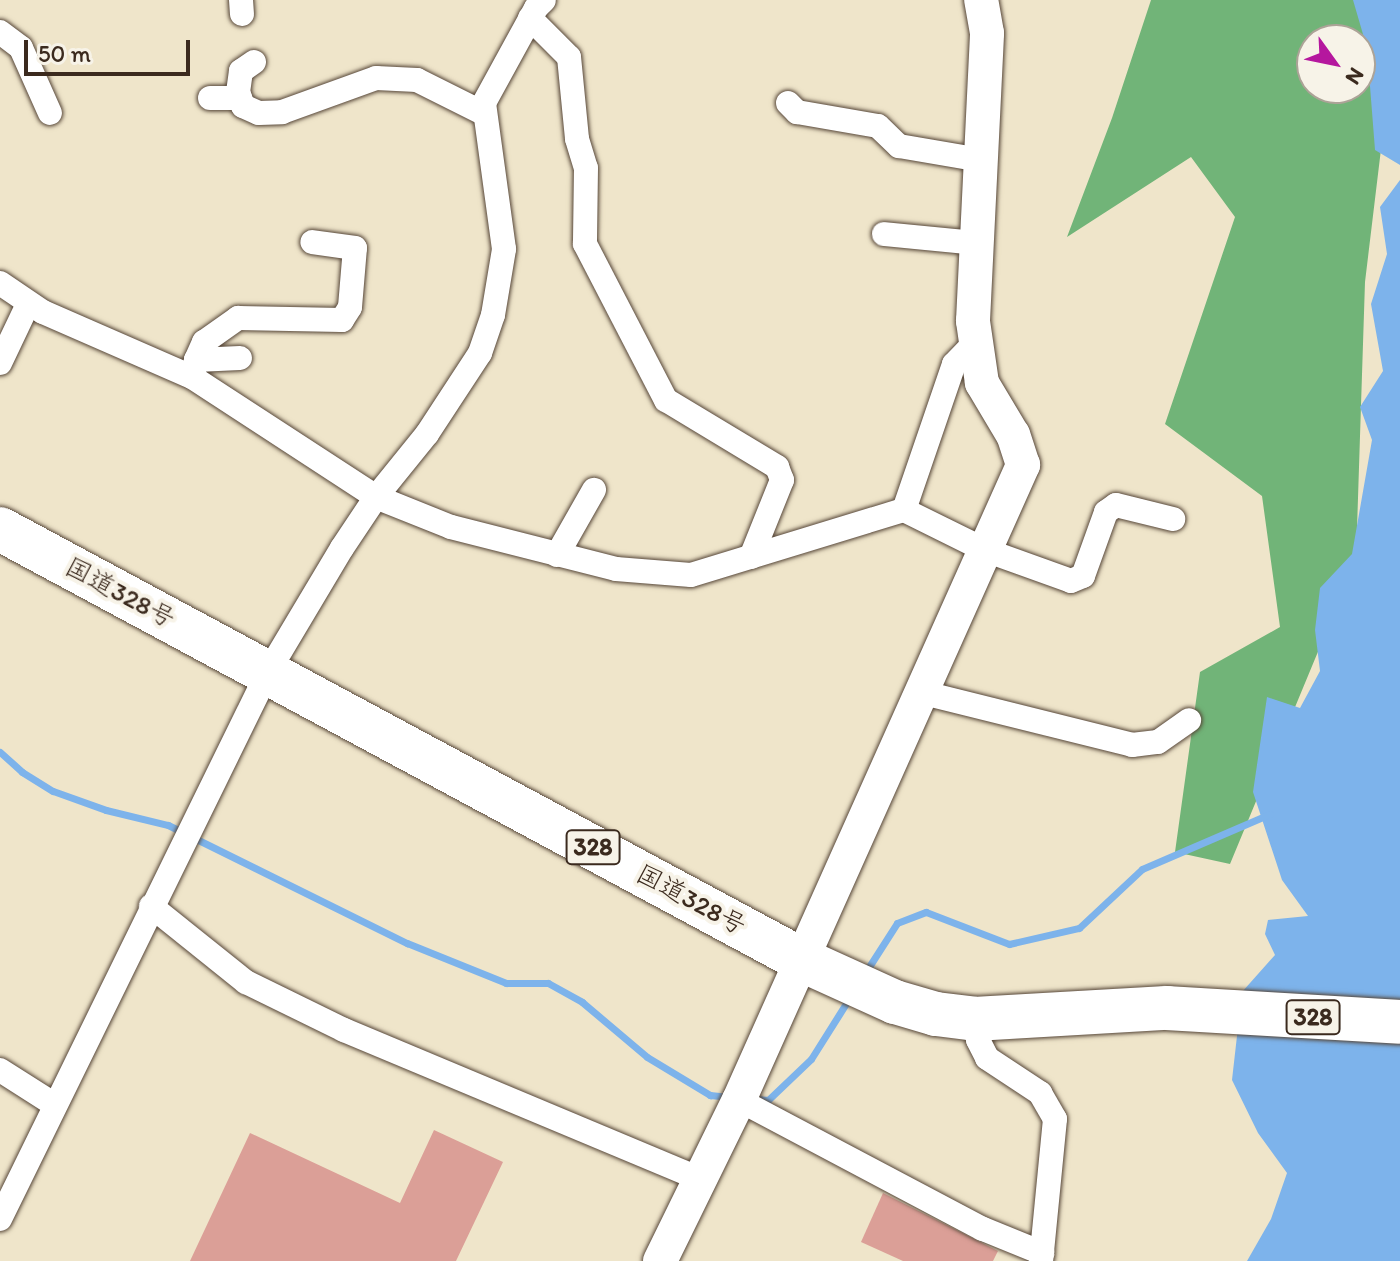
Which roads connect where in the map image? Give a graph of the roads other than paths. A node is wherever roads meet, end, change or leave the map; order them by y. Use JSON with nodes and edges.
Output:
{"nodes":[{"id":1,"x":981,"y":0,"type":"edge"},
{"id":2,"x":537,"y":9,"type":"edge"},
{"id":3,"x":0,"y":32,"type":"edge"},
{"id":4,"x":254,"y":62,"type":"dead end"},
{"id":5,"x":210,"y":98,"type":"dead end"},
{"id":6,"x":240,"y":98,"type":"junction"},
{"id":7,"x":788,"y":103,"type":"dead end"},
{"id":8,"x":50,"y":113,"type":"dead end"},
{"id":9,"x":485,"y":114,"type":"junction"},
{"id":10,"x":981,"y":160,"type":"junction"},
{"id":11,"x":884,"y":234,"type":"dead end"},
{"id":12,"x":312,"y":242,"type":"dead end"},
{"id":13,"x":976,"y":243,"type":"junction"},
{"id":14,"x":0,"y":283,"type":"edge"},
{"id":15,"x":28,"y":304,"type":"junction"},
{"id":16,"x":976,"y":341,"type":"junction"},
{"id":17,"x":240,"y":358,"type":"dead end"},
{"id":18,"x":0,"y":363,"type":"edge"},
{"id":19,"x":194,"y":369,"type":"junction"},
{"id":20,"x":594,"y":490,"type":"dead end"},
{"id":21,"x":376,"y":497,"type":"junction"},
{"id":22,"x":904,"y":510,"type":"junction"},
{"id":23,"x":1173,"y":519,"type":"dead end"},
{"id":24,"x":0,"y":529,"type":"edge"},
{"id":25,"x":985,"y":550,"type":"junction"},
{"id":26,"x":557,"y":555,"type":"junction"},
{"id":27,"x":751,"y":557,"type":"junction"},
{"id":28,"x":268,"y":672,"type":"junction"},
{"id":29,"x":920,"y":692,"type":"junction"},
{"id":30,"x":1189,"y":720,"type":"dead end"},
{"id":31,"x":151,"y":906,"type":"junction"},
{"id":32,"x":800,"y":959,"type":"junction"},
{"id":33,"x":974,"y":1019,"type":"junction"},
{"id":34,"x":1400,"y":1022,"type":"edge"},
{"id":35,"x":0,"y":1070,"type":"edge"},
{"id":36,"x":739,"y":1100,"type":"junction"},
{"id":37,"x":55,"y":1105,"type":"junction"},
{"id":38,"x":701,"y":1179,"type":"junction"},
{"id":39,"x":0,"y":1219,"type":"edge"},
{"id":40,"x":1042,"y":1257,"type":"edge"},
{"id":41,"x":660,"y":1261,"type":"edge"}],
"edges":[{"from":1,"to":10,"type":"street"},
{"from":2,"to":9,"type":"street"},
{"from":2,"to":27,"type":"street"},
{"from":3,"to":8,"type":"street"},
{"from":4,"to":6,"type":"street"},
{"from":5,"to":6,"type":"street"},
{"from":6,"to":9,"type":"street"},
{"from":7,"to":10,"type":"street"},
{"from":9,"to":21,"type":"street"},
{"from":10,"to":13,"type":"street"},
{"from":11,"to":13,"type":"street"},
{"from":12,"to":19,"type":"street"},
{"from":13,"to":16,"type":"street"},
{"from":14,"to":15,"type":"street"},
{"from":15,"to":18,"type":"street"},
{"from":15,"to":19,"type":"street"},
{"from":16,"to":22,"type":"street"},
{"from":16,"to":25,"type":"street"},
{"from":17,"to":19,"type":"street"},
{"from":19,"to":21,"type":"street"},
{"from":20,"to":26,"type":"street"},
{"from":21,"to":26,"type":"street"},
{"from":21,"to":28,"type":"street"},
{"from":22,"to":25,"type":"street"},
{"from":22,"to":27,"type":"street"},
{"from":23,"to":25,"type":"street"},
{"from":24,"to":28,"type":"highway","name":"国道328号","number":"328"},
{"from":25,"to":29,"type":"street"},
{"from":26,"to":27,"type":"street"},
{"from":28,"to":31,"type":"street"},
{"from":28,"to":32,"type":"highway","name":"国道328号","number":"328"},
{"from":29,"to":30,"type":"street"},
{"from":29,"to":32,"type":"street"},
{"from":31,"to":37,"type":"street"},
{"from":31,"to":38,"type":"street"},
{"from":32,"to":33,"type":"highway","name":"国道328号","number":"328"},
{"from":32,"to":36,"type":"street"},
{"from":33,"to":34,"type":"highway","name":"国道328号","number":"328"},
{"from":33,"to":40,"type":"street"},
{"from":35,"to":37,"type":"street"},
{"from":36,"to":38,"type":"street"},
{"from":36,"to":40,"type":"street"},
{"from":37,"to":39,"type":"street"},
{"from":38,"to":41,"type":"street"}]}
